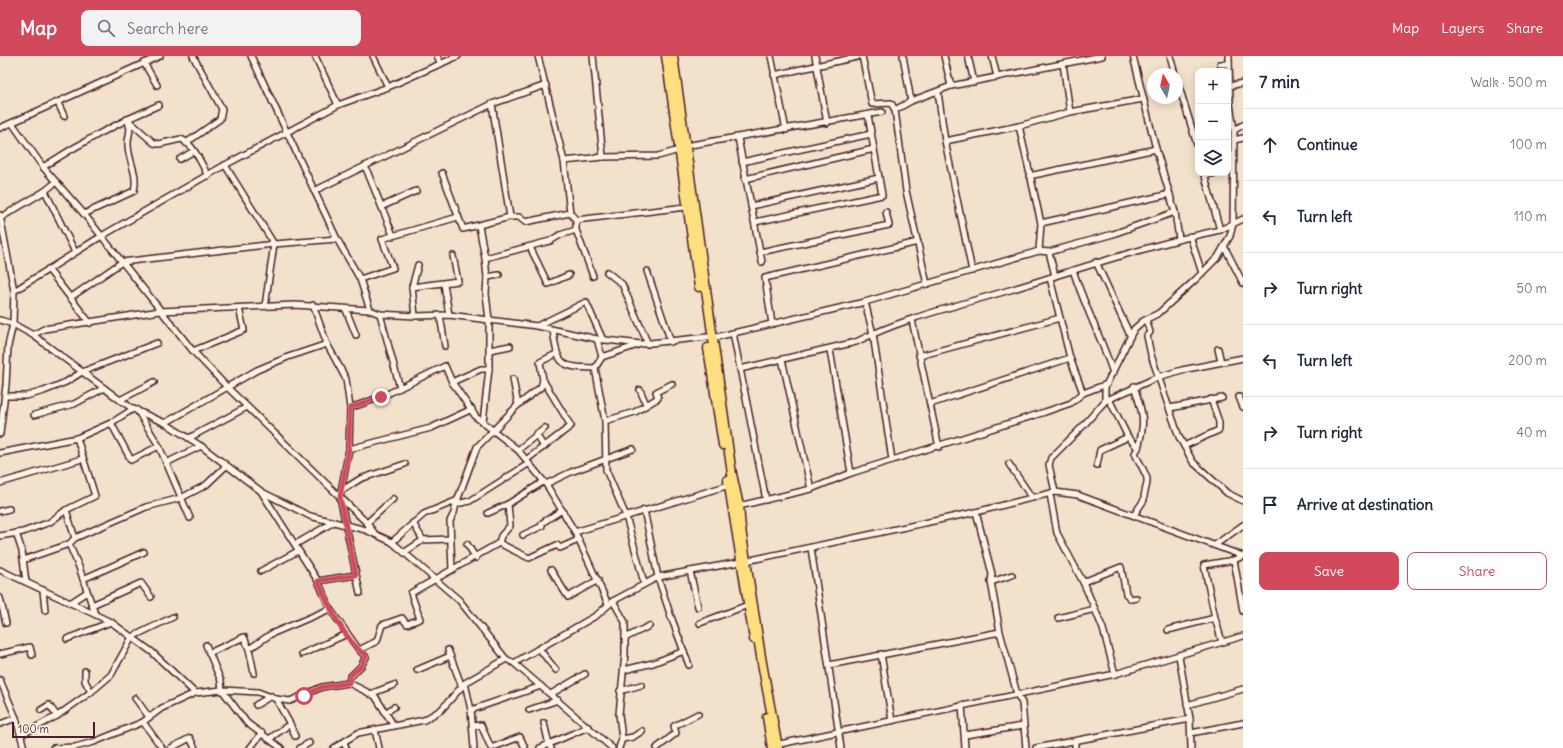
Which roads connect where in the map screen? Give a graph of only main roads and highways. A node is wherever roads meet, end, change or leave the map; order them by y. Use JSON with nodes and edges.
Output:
{"nodes":[{"id":1,"x":666,"y":56,"type":"edge"},
{"id":2,"x":673,"y":56,"type":"edge"},
{"id":3,"x":682,"y":148,"type":"junction"},
{"id":4,"x":688,"y":191,"type":"junction"},
{"id":5,"x":709,"y":338,"type":"junction"},
{"id":6,"x":743,"y":561,"type":"junction"},
{"id":7,"x":775,"y":746,"type":"edge"}],
"edges":[{"from":1,"to":3,"type":"main road"},
{"from":2,"to":3,"type":"main road"},
{"from":3,"to":4,"type":"main road"},
{"from":4,"to":5,"type":"main road"},
{"from":4,"to":5,"type":"main road"},
{"from":5,"to":6,"type":"main road"},
{"from":5,"to":6,"type":"main road"},
{"from":6,"to":7,"type":"main road"},
{"from":6,"to":7,"type":"main road"}]}
